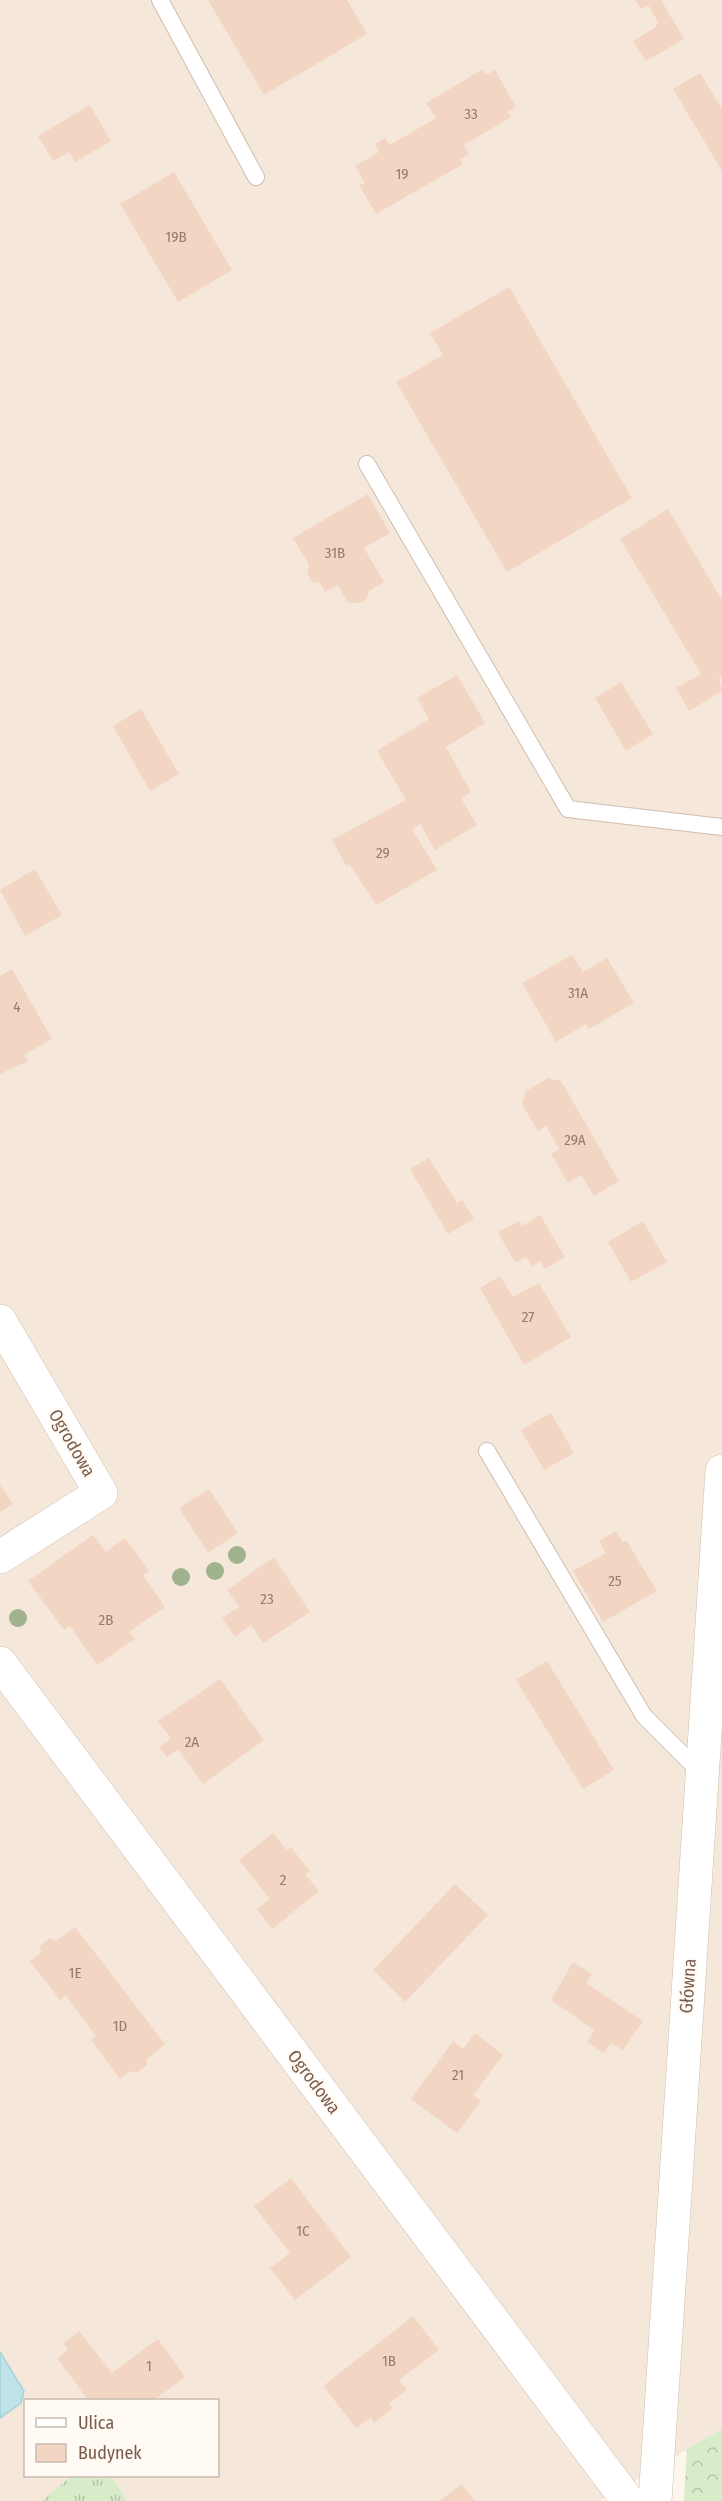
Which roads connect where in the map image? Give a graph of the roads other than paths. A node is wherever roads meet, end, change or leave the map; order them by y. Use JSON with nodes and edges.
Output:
{"nodes":[{"id":1,"x":160,"y":0,"type":"edge"},
{"id":2,"x":256,"y":177,"type":"dead end"},
{"id":3,"x":367,"y":464,"type":"dead end"},
{"id":4,"x":722,"y":827,"type":"edge"},
{"id":5,"x":0,"y":1321,"type":"edge"},
{"id":6,"x":487,"y":1451,"type":"dead end"},
{"id":7,"x":722,"y":1472,"type":"edge"},
{"id":8,"x":0,"y":1557,"type":"edge"},
{"id":9,"x":0,"y":1663,"type":"edge"},
{"id":10,"x":702,"y":1774,"type":"junction"},
{"id":11,"x":628,"y":2501,"type":"edge"},
{"id":12,"x":655,"y":2501,"type":"edge"}],
"edges":[{"from":1,"to":2,"type":"lane"},
{"from":3,"to":4,"type":"lane"},
{"from":5,"to":8,"type":"street","name":"Ogrodowa"},
{"from":6,"to":10,"type":"lane"},
{"from":7,"to":10,"type":"street","name":"Główna"},
{"from":9,"to":11,"type":"street","name":"Ogrodowa"},
{"from":10,"to":12,"type":"street","name":"Główna"}]}
